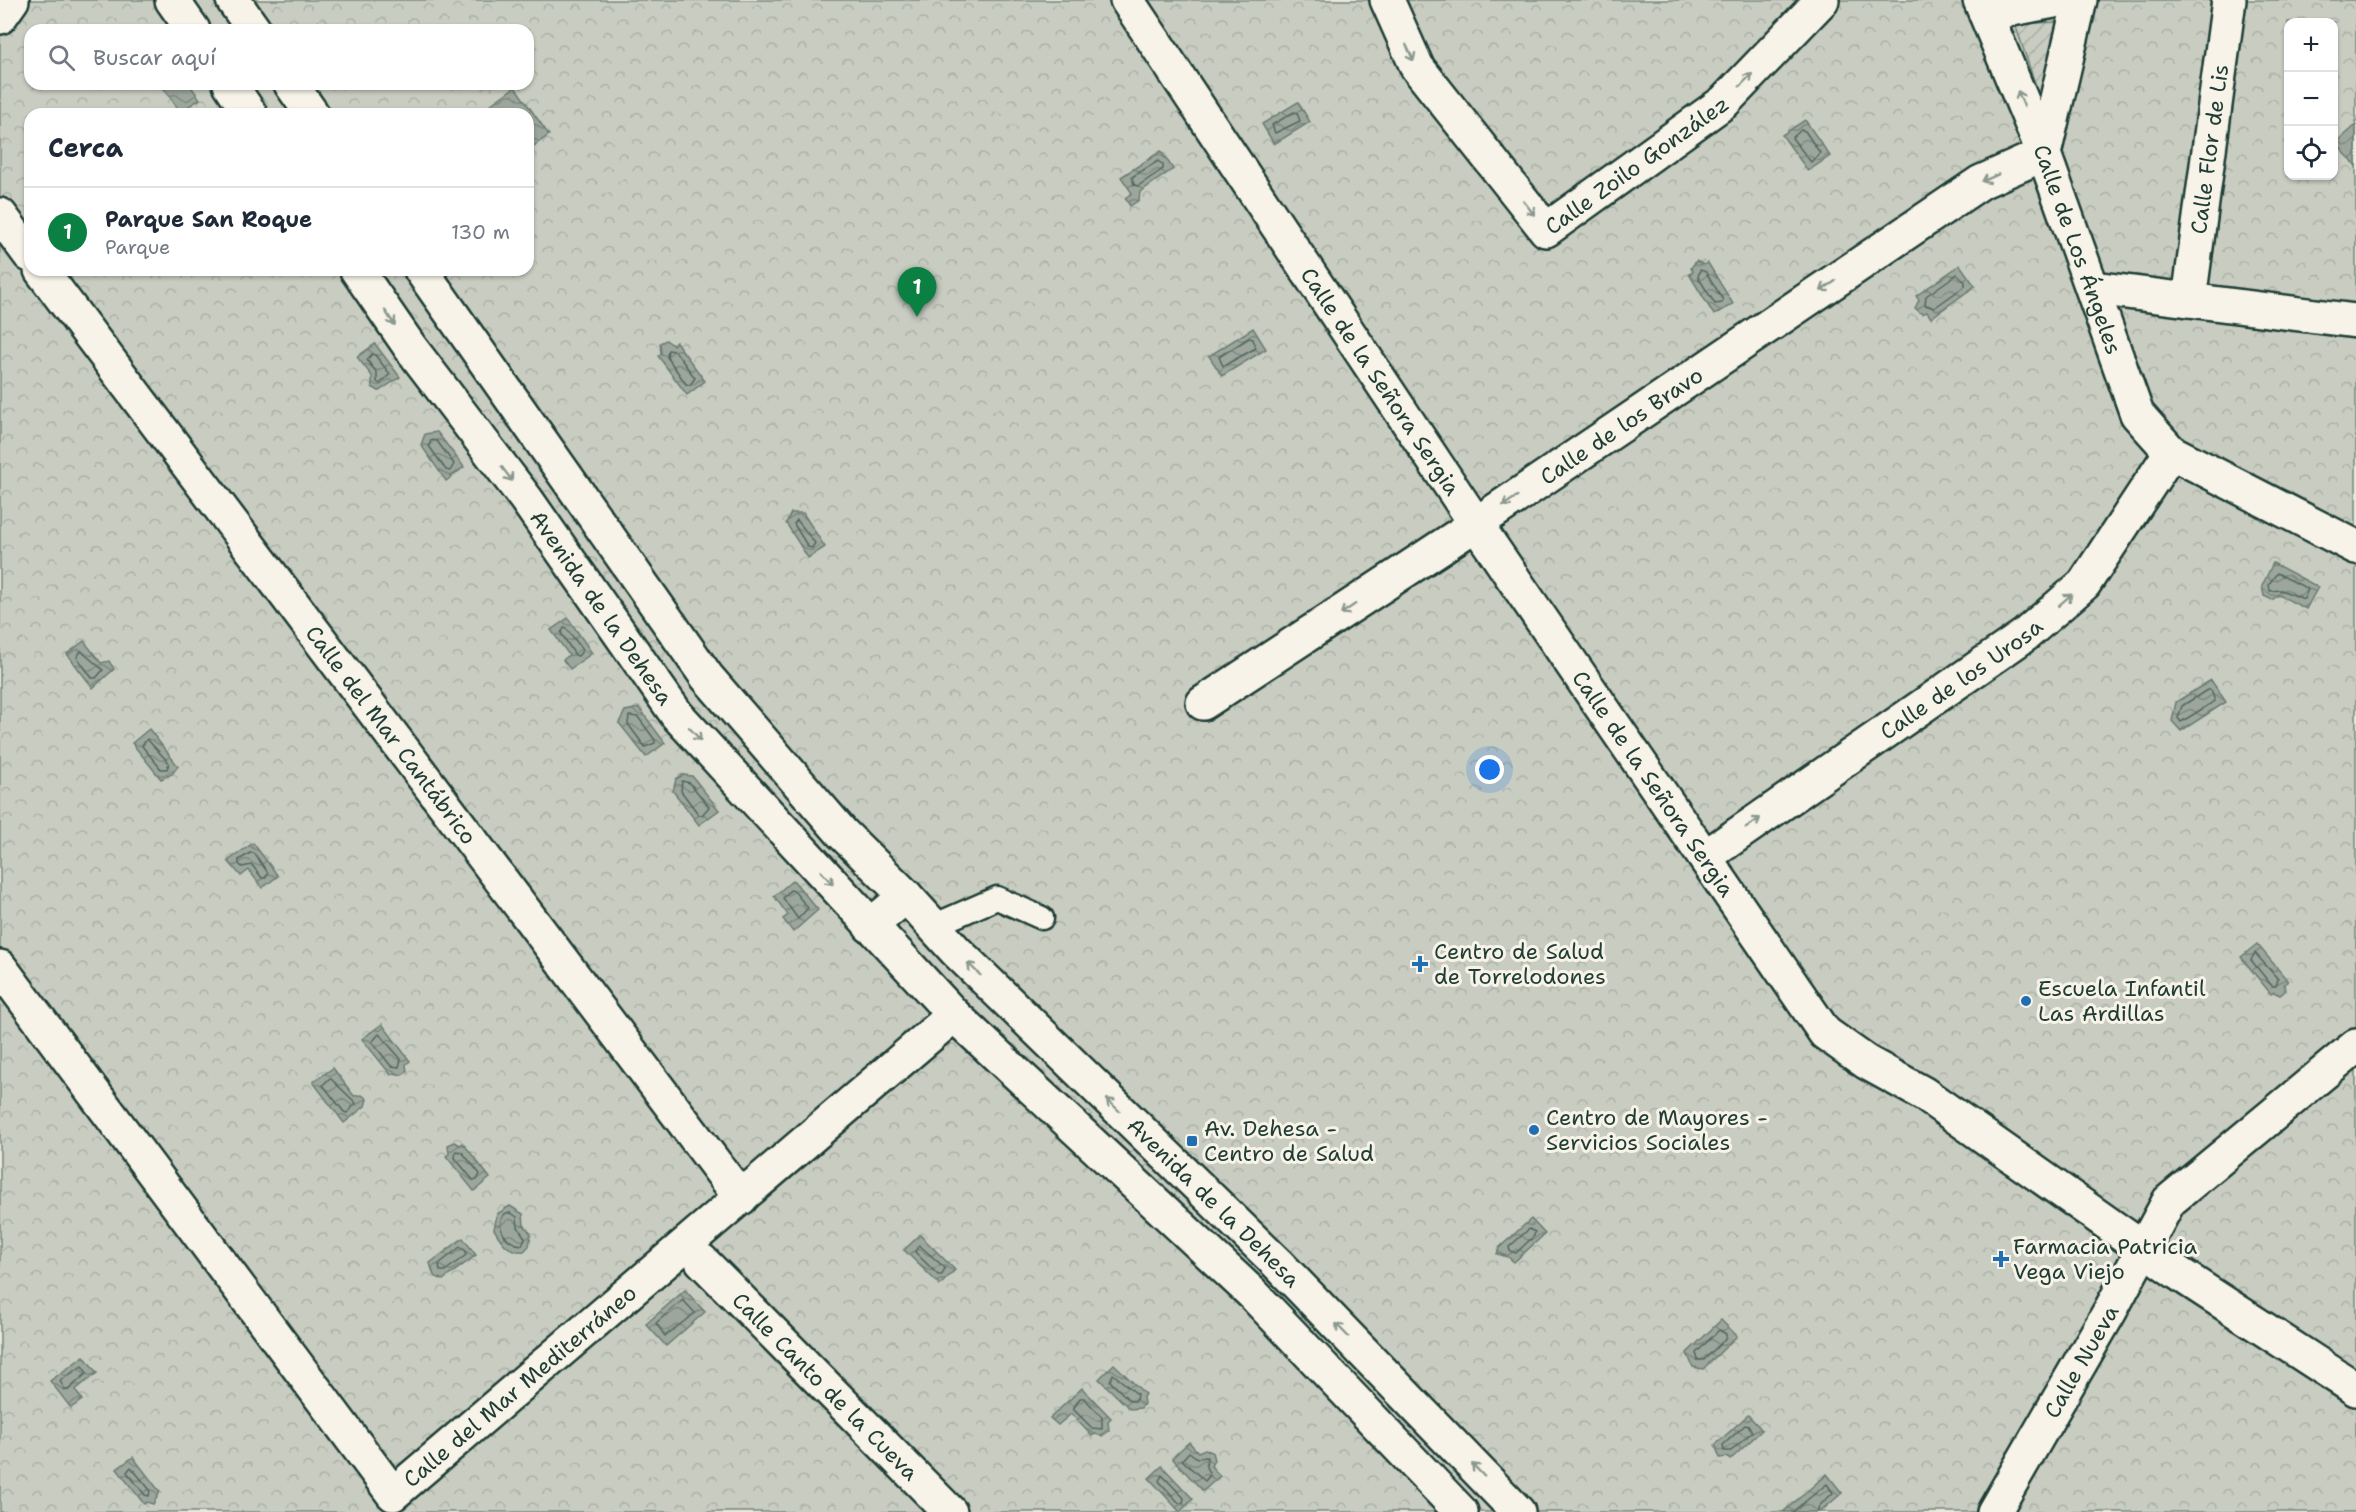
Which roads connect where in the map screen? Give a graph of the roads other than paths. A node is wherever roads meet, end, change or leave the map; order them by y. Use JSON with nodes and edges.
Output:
{"nodes":[{"id":1,"x":12,"y":0,"type":"edge"},
{"id":2,"x":172,"y":0,"type":"edge"},
{"id":3,"x":233,"y":0,"type":"edge"},
{"id":4,"x":1127,"y":0,"type":"edge"},
{"id":5,"x":1387,"y":0,"type":"edge"},
{"id":6,"x":1822,"y":0,"type":"edge"},
{"id":7,"x":2059,"y":0,"type":"edge"},
{"id":8,"x":2080,"y":0,"type":"edge"},
{"id":9,"x":2229,"y":0,"type":"edge"},
{"id":10,"x":1983,"y":7,"type":"edge"},
{"id":11,"x":0,"y":16,"type":"edge"},
{"id":12,"x":189,"y":24,"type":"edge"},
{"id":13,"x":250,"y":24,"type":"edge"},
{"id":14,"x":234,"y":90,"type":"edge"},
{"id":15,"x":295,"y":90,"type":"edge"},
{"id":16,"x":246,"y":108,"type":"edge"},
{"id":17,"x":308,"y":108,"type":"edge"},
{"id":18,"x":2044,"y":154,"type":"junction"},
{"id":19,"x":0,"y":215,"type":"edge"},
{"id":20,"x":24,"y":247,"type":"edge"},
{"id":21,"x":46,"y":276,"type":"edge"},
{"id":22,"x":361,"y":276,"type":"edge"},
{"id":23,"x":425,"y":276,"type":"edge"},
{"id":24,"x":2094,"y":288,"type":"junction"},
{"id":25,"x":2189,"y":300,"type":"junction"},
{"id":26,"x":2356,"y":321,"type":"edge"},
{"id":27,"x":2170,"y":452,"type":"junction"},
{"id":28,"x":1476,"y":524,"type":"junction"},
{"id":29,"x":2356,"y":547,"type":"edge"},
{"id":30,"x":1203,"y":703,"type":"dead end"},
{"id":31,"x":1705,"y":857,"type":"junction"},
{"id":32,"x":906,"y":896,"type":"junction"},
{"id":33,"x":1042,"y":918,"type":"dead end"},
{"id":34,"x":870,"y":926,"type":"junction"},
{"id":35,"x":933,"y":926,"type":"junction"},
{"id":36,"x":0,"y":967,"type":"edge"},
{"id":37,"x":954,"y":1015,"type":"junction"},
{"id":38,"x":2356,"y":1046,"type":"edge"},
{"id":39,"x":741,"y":1198,"type":"junction"},
{"id":40,"x":2142,"y":1248,"type":"junction"},
{"id":41,"x":702,"y":1261,"type":"dead end"},
{"id":42,"x":2356,"y":1389,"type":"edge"},
{"id":43,"x":403,"y":1503,"type":"edge"},
{"id":44,"x":950,"y":1512,"type":"edge"},
{"id":45,"x":1461,"y":1512,"type":"edge"},
{"id":46,"x":1518,"y":1512,"type":"edge"},
{"id":47,"x":1994,"y":1512,"type":"edge"}],
"edges":[{"from":1,"to":11,"type":"street"},
{"from":2,"to":12,"type":"street"},
{"from":3,"to":13,"type":"street"},
{"from":4,"to":28,"type":"street","name":"Calle de la Señora Sergia"},
{"from":5,"to":6,"type":"street","name":"Calle Zoilo González","one_way":true},
{"from":7,"to":10,"type":"street"},
{"from":8,"to":18,"type":"street","name":"Calle de Los Ángeles"},
{"from":9,"to":25,"type":"street","name":"Calle Flor de Lis"},
{"from":18,"to":10,"type":"street","one_way":true},
{"from":14,"to":16,"type":"street"},
{"from":15,"to":17,"type":"street"},
{"from":18,"to":24,"type":"street","name":"Calle de Los Ángeles"},
{"from":18,"to":28,"type":"street","name":"Calle de los Bravo","one_way":true},
{"from":19,"to":20,"type":"street"},
{"from":21,"to":39,"type":"street","name":"Calle del Mar Cantábrico"},
{"from":22,"to":34,"type":"street","name":"Avenida de la Dehesa","one_way":true},
{"from":23,"to":32,"type":"street","name":"Avenida de la Dehesa"},
{"from":24,"to":25,"type":"street"},
{"from":24,"to":27,"type":"street","name":"Calle de Los Ángeles"},
{"from":25,"to":26,"type":"street"},
{"from":27,"to":29,"type":"street"},
{"from":31,"to":27,"type":"street","name":"Calle de los Urosa","one_way":true},
{"from":28,"to":30,"type":"street","name":"Calle de los Bravo","one_way":true},
{"from":28,"to":31,"type":"street","name":"Calle de la Señora Sergia"},
{"from":31,"to":40,"type":"street","name":"Calle de la Señora Sergia"},
{"from":32,"to":34,"type":"street"},
{"from":32,"to":35,"type":"street","name":"Avenida de la Dehesa"},
{"from":33,"to":35,"type":"lane"},
{"from":34,"to":37,"type":"street","name":"Avenida de la Dehesa"},
{"from":46,"to":35,"type":"street","name":"Avenida de la Dehesa","one_way":true},
{"from":36,"to":43,"type":"street","name":"Calle del Mar Mediterráneo"},
{"from":37,"to":39,"type":"street","name":"Calle del Mar Mediterráneo"},
{"from":37,"to":45,"type":"street","name":"Avenida de la Dehesa"},
{"from":38,"to":40,"type":"street","name":"Calle Nueva"},
{"from":39,"to":43,"type":"street","name":"Calle del Mar Mediterráneo"},
{"from":40,"to":42,"type":"street","name":"Calle de la Señora Sergia"},
{"from":40,"to":47,"type":"street","name":"Calle Nueva"},
{"from":41,"to":44,"type":"street","name":"Calle Canto de la Cueva"}]}
